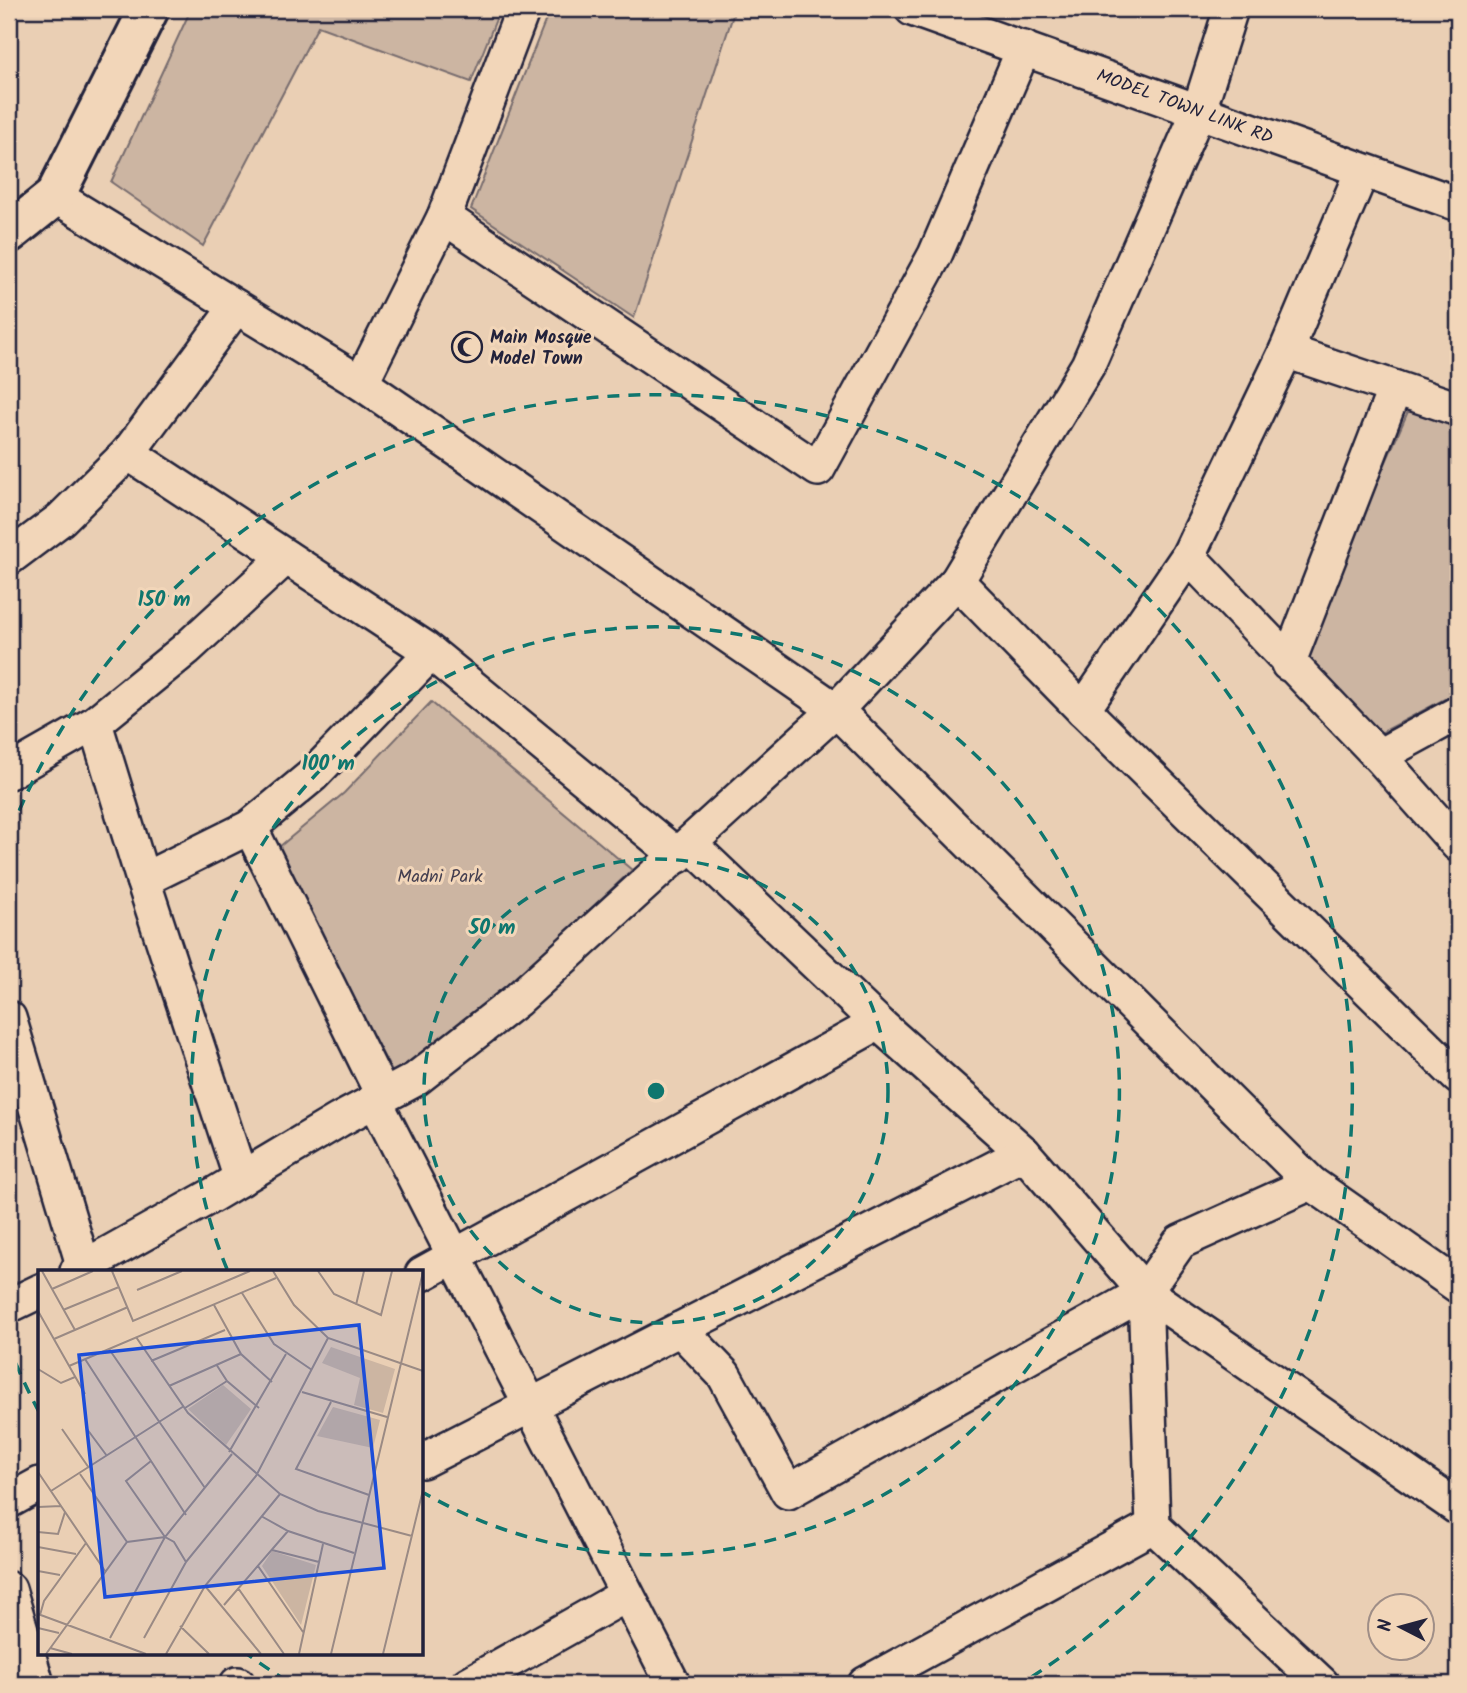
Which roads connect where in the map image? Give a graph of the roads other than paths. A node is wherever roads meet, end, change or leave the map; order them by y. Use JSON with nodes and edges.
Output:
{"nodes":[{"id":1,"x":149,"y":9,"type":"edge"},
{"id":2,"x":523,"y":9,"type":"edge"},
{"id":3,"x":912,"y":9,"type":"edge"},
{"id":4,"x":1231,"y":9,"type":"edge"},
{"id":5,"x":1024,"y":48,"type":"junction"},
{"id":6,"x":1199,"y":110,"type":"junction"},
{"id":7,"x":1362,"y":171,"type":"junction"},
{"id":8,"x":55,"y":196,"type":"junction"},
{"id":9,"x":1458,"y":204,"type":"edge"},
{"id":10,"x":444,"y":217,"type":"junction"},
{"id":11,"x":9,"y":233,"type":"edge"},
{"id":12,"x":236,"y":307,"type":"junction"},
{"id":13,"x":1286,"y":351,"type":"junction"},
{"id":14,"x":361,"y":383,"type":"junction"},
{"id":15,"x":1395,"y":388,"type":"junction"},
{"id":16,"x":1458,"y":409,"type":"edge"},
{"id":17,"x":128,"y":453,"type":"junction"},
{"id":18,"x":1188,"y":556,"type":"junction"},
{"id":19,"x":286,"y":557,"type":"junction"},
{"id":20,"x":9,"y":558,"type":"edge"},
{"id":21,"x":957,"y":581,"type":"junction"},
{"id":22,"x":431,"y":653,"type":"junction"},
{"id":23,"x":1288,"y":664,"type":"junction"},
{"id":24,"x":836,"y":710,"type":"junction"},
{"id":25,"x":1083,"y":710,"type":"junction"},
{"id":26,"x":1458,"y":713,"type":"edge"},
{"id":27,"x":95,"y":723,"type":"junction"},
{"id":28,"x":1379,"y":756,"type":"junction"},
{"id":29,"x":9,"y":772,"type":"edge"},
{"id":30,"x":250,"y":827,"type":"junction"},
{"id":31,"x":1458,"y":845,"type":"edge"},
{"id":32,"x":684,"y":850,"type":"junction"},
{"id":33,"x":143,"y":880,"type":"junction"},
{"id":34,"x":9,"y":1018,"type":"edge"},
{"id":35,"x":878,"y":1023,"type":"junction"},
{"id":36,"x":1458,"y":1077,"type":"edge"},
{"id":37,"x":379,"y":1098,"type":"junction"},
{"id":38,"x":1024,"y":1153,"type":"junction"},
{"id":39,"x":241,"y":1179,"type":"junction"},
{"id":40,"x":1311,"y":1183,"type":"junction"},
{"id":41,"x":454,"y":1256,"type":"junction"},
{"id":42,"x":80,"y":1269,"type":"edge"},
{"id":43,"x":424,"y":1273,"type":"edge"},
{"id":44,"x":1458,"y":1286,"type":"edge"},
{"id":45,"x":38,"y":1292,"type":"edge"},
{"id":46,"x":1145,"y":1293,"type":"junction"},
{"id":47,"x":9,"y":1306,"type":"edge"},
{"id":48,"x":680,"y":1329,"type":"junction"},
{"id":49,"x":530,"y":1406,"type":"junction"},
{"id":50,"x":424,"y":1460,"type":"edge"},
{"id":51,"x":38,"y":1485,"type":"edge"},
{"id":52,"x":9,"y":1501,"type":"edge"},
{"id":53,"x":1458,"y":1508,"type":"edge"},
{"id":54,"x":1153,"y":1526,"type":"junction"},
{"id":55,"x":9,"y":1589,"type":"edge"},
{"id":56,"x":626,"y":1595,"type":"junction"},
{"id":57,"x":38,"y":1666,"type":"edge"},
{"id":58,"x":1309,"y":1681,"type":"edge"},
{"id":59,"x":468,"y":1684,"type":"edge"},
{"id":60,"x":673,"y":1684,"type":"edge"},
{"id":61,"x":865,"y":1684,"type":"edge"}],
"edges":[{"from":1,"to":8,"type":"street"},
{"from":2,"to":10,"type":"street"},
{"from":3,"to":5,"type":"street","name":"MODEL TOWN LINK RD"},
{"from":4,"to":6,"type":"street"},
{"from":5,"to":6,"type":"street","name":"MODEL TOWN LINK RD"},
{"from":5,"to":10,"type":"street"},
{"from":6,"to":7,"type":"street","name":"MODEL TOWN LINK RD"},
{"from":6,"to":21,"type":"street"},
{"from":7,"to":9,"type":"street","name":"MODEL TOWN LINK RD"},
{"from":7,"to":13,"type":"street"},
{"from":8,"to":11,"type":"street"},
{"from":8,"to":12,"type":"street"},
{"from":10,"to":14,"type":"street"},
{"from":12,"to":14,"type":"street"},
{"from":12,"to":17,"type":"street"},
{"from":13,"to":15,"type":"street"},
{"from":13,"to":18,"type":"street"},
{"from":14,"to":24,"type":"street"},
{"from":15,"to":16,"type":"street"},
{"from":15,"to":23,"type":"street"},
{"from":17,"to":19,"type":"street"},
{"from":17,"to":20,"type":"street"},
{"from":18,"to":23,"type":"street"},
{"from":18,"to":25,"type":"street"},
{"from":19,"to":22,"type":"street"},
{"from":19,"to":27,"type":"street"},
{"from":21,"to":24,"type":"street"},
{"from":21,"to":25,"type":"street"},
{"from":22,"to":30,"type":"street"},
{"from":22,"to":32,"type":"street"},
{"from":23,"to":28,"type":"street"},
{"from":24,"to":32,"type":"street"},
{"from":24,"to":40,"type":"street"},
{"from":25,"to":36,"type":"street"},
{"from":26,"to":28,"type":"street"},
{"from":27,"to":29,"type":"street"},
{"from":27,"to":33,"type":"street"},
{"from":28,"to":31,"type":"street"},
{"from":30,"to":33,"type":"street"},
{"from":30,"to":37,"type":"street"},
{"from":32,"to":35,"type":"street"},
{"from":32,"to":37,"type":"street"},
{"from":33,"to":39,"type":"street"},
{"from":34,"to":42,"type":"street"},
{"from":35,"to":38,"type":"street"},
{"from":35,"to":41,"type":"street"},
{"from":37,"to":39,"type":"street"},
{"from":37,"to":41,"type":"street"},
{"from":38,"to":46,"type":"street"},
{"from":38,"to":48,"type":"street"},
{"from":39,"to":42,"type":"street"},
{"from":40,"to":44,"type":"street"},
{"from":40,"to":46,"type":"street"},
{"from":41,"to":43,"type":"street"},
{"from":41,"to":49,"type":"street"},
{"from":45,"to":47,"type":"street"},
{"from":46,"to":48,"type":"street"},
{"from":46,"to":53,"type":"street"},
{"from":46,"to":54,"type":"street"},
{"from":48,"to":49,"type":"street"},
{"from":49,"to":50,"type":"street"},
{"from":49,"to":56,"type":"street"},
{"from":51,"to":52,"type":"street"},
{"from":54,"to":58,"type":"street"},
{"from":54,"to":61,"type":"street"},
{"from":55,"to":57,"type":"street"},
{"from":56,"to":59,"type":"street"},
{"from":56,"to":60,"type":"street"}]}
